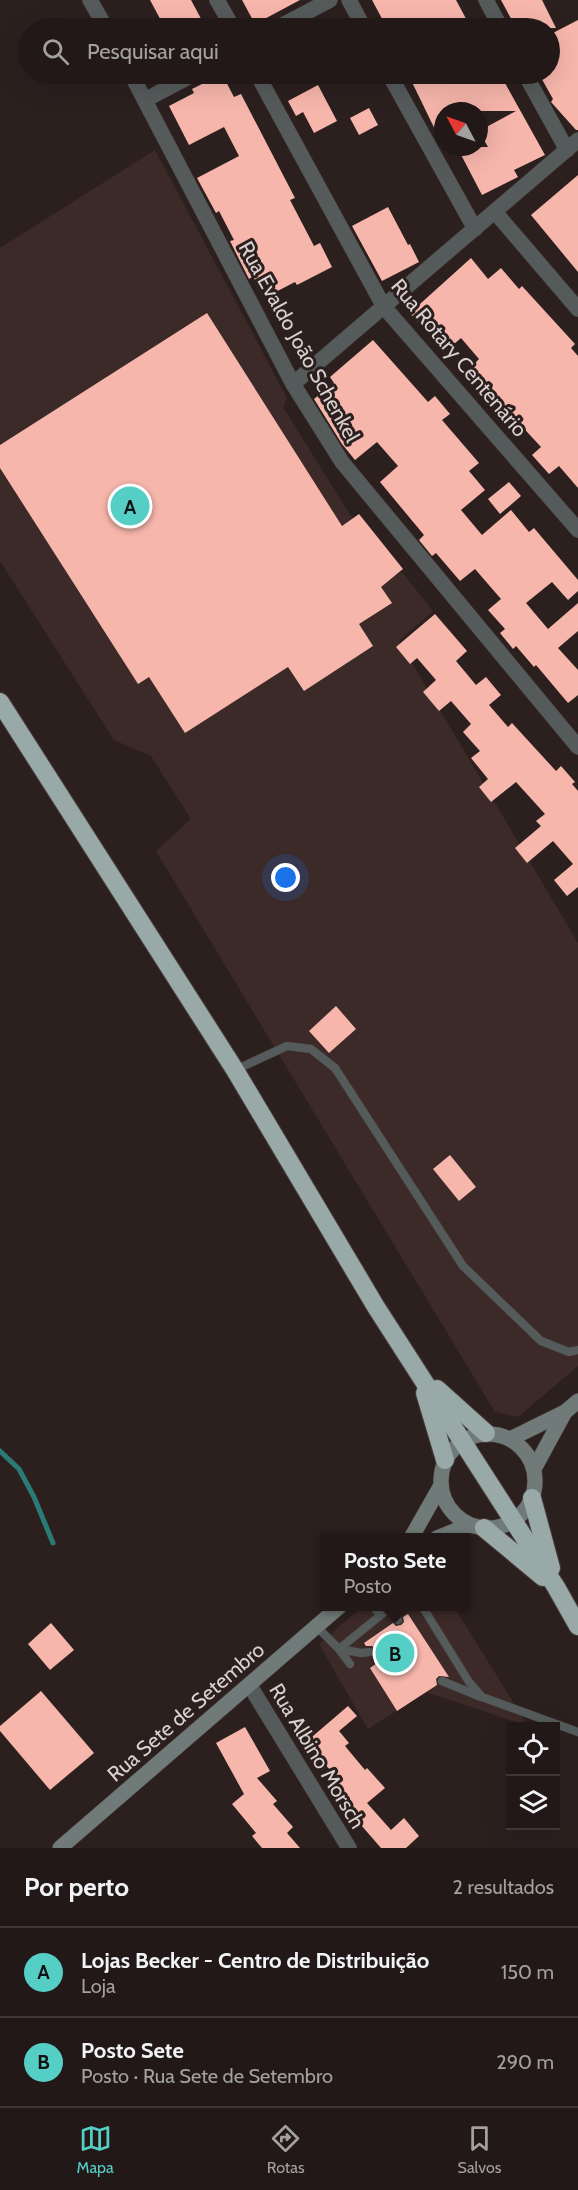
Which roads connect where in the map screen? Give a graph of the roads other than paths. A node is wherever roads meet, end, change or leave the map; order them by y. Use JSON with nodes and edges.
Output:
{"nodes":[{"id":1,"x":90,"y":0,"type":"edge"},
{"id":2,"x":217,"y":0,"type":"edge"},
{"id":3,"x":330,"y":0,"type":"edge"},
{"id":4,"x":349,"y":0,"type":"edge"},
{"id":5,"x":486,"y":0,"type":"edge"},
{"id":6,"x":100,"y":18,"type":"edge"},
{"id":7,"x":227,"y":18,"type":"edge"},
{"id":8,"x":296,"y":18,"type":"edge"},
{"id":9,"x":359,"y":18,"type":"edge"},
{"id":10,"x":496,"y":18,"type":"edge"},
{"id":11,"x":136,"y":84,"type":"edge"},
{"id":12,"x":175,"y":84,"type":"edge"},
{"id":13,"x":262,"y":84,"type":"edge"},
{"id":14,"x":395,"y":84,"type":"edge"},
{"id":15,"x":532,"y":84,"type":"edge"},
{"id":16,"x":145,"y":100,"type":"junction"},
{"id":17,"x":572,"y":145,"type":"edge"},
{"id":18,"x":495,"y":212,"type":"junction"},
{"id":19,"x":475,"y":229,"type":"junction"},
{"id":20,"x":384,"y":307,"type":"junction"},
{"id":21,"x":578,"y":309,"type":"edge"},
{"id":22,"x":293,"y":384,"type":"junction"},
{"id":23,"x":578,"y":530,"type":"edge"},
{"id":24,"x":0,"y":702,"type":"edge"},
{"id":25,"x":575,"y":737,"type":"edge"},
{"id":26,"x":235,"y":1070,"type":"junction"},
{"id":27,"x":578,"y":1350,"type":"edge"},
{"id":28,"x":418,"y":1371,"type":"junction"},
{"id":29,"x":578,"y":1401,"type":"edge"},
{"id":30,"x":565,"y":1412,"type":"junction"},
{"id":31,"x":486,"y":1433,"type":"junction"},
{"id":32,"x":510,"y":1439,"type":"junction"},
{"id":33,"x":462,"y":1441,"type":"junction"},
{"id":34,"x":445,"y":1461,"type":"junction"},
{"id":35,"x":534,"y":1469,"type":"junction"},
{"id":36,"x":440,"y":1487,"type":"junction"},
{"id":37,"x":532,"y":1498,"type":"junction"},
{"id":38,"x":514,"y":1522,"type":"junction"},
{"id":39,"x":476,"y":1526,"type":"junction"},
{"id":40,"x":414,"y":1533,"type":"edge"},
{"id":41,"x":453,"y":1533,"type":"edge"},
{"id":42,"x":556,"y":1587,"type":"junction"},
{"id":43,"x":335,"y":1611,"type":"edge"},
{"id":44,"x":377,"y":1611,"type":"edge"},
{"id":45,"x":386,"y":1611,"type":"edge"},
{"id":46,"x":393,"y":1611,"type":"edge"},
{"id":47,"x":425,"y":1611,"type":"edge"},
{"id":48,"x":380,"y":1615,"type":"junction"},
{"id":49,"x":398,"y":1620,"type":"dead end"},
{"id":50,"x":578,"y":1626,"type":"edge"},
{"id":51,"x":317,"y":1627,"type":"junction"},
{"id":52,"x":339,"y":1649,"type":"junction"},
{"id":53,"x":370,"y":1652,"type":"dead end"},
{"id":54,"x":350,"y":1664,"type":"dead end"},
{"id":55,"x":442,"y":1681,"type":"dead end"},
{"id":56,"x":250,"y":1686,"type":"junction"},
{"id":57,"x":482,"y":1697,"type":"junction"},
{"id":58,"x":578,"y":1732,"type":"edge"},
{"id":59,"x":68,"y":1846,"type":"edge"},
{"id":60,"x":349,"y":1848,"type":"edge"}],
"edges":[{"from":1,"to":6,"type":"street"},
{"from":2,"to":7,"type":"street"},
{"from":3,"to":8,"type":"street"},
{"from":4,"to":9,"type":"street"},
{"from":5,"to":10,"type":"street"},
{"from":11,"to":16,"type":"street","name":"Rua Evaldo João Schenkel"},
{"from":12,"to":16,"type":"street"},
{"from":13,"to":20,"type":"street","name":"Rua Rotary Centenário"},
{"from":14,"to":19,"type":"street"},
{"from":15,"to":17,"type":"street"},
{"from":16,"to":22,"type":"street","name":"Rua Evaldo João Schenkel"},
{"from":17,"to":18,"type":"street"},
{"from":18,"to":19,"type":"street"},
{"from":18,"to":21,"type":"street"},
{"from":19,"to":20,"type":"street"},
{"from":20,"to":22,"type":"street"},
{"from":20,"to":23,"type":"street","name":"Rua Rotary Centenário"},
{"from":22,"to":25,"type":"street","name":"Rua Evaldo João Schenkel"},
{"from":24,"to":26,"type":"highway"},
{"from":26,"to":27,"type":"lane"},
{"from":26,"to":28,"type":"highway"},
{"from":28,"to":31,"type":"highway"},
{"from":28,"to":33,"type":"highway"},
{"from":28,"to":34,"type":"highway"},
{"from":29,"to":30,"type":"main road"},
{"from":30,"to":32,"type":"main road"},
{"from":30,"to":35,"type":"main road"},
{"from":31,"to":32,"type":"main road"},
{"from":31,"to":33,"type":"main road"},
{"from":32,"to":35,"type":"main road"},
{"from":33,"to":34,"type":"main road"},
{"from":33,"to":38,"type":"highway"},
{"from":34,"to":36,"type":"main road"},
{"from":35,"to":37,"type":"main road"},
{"from":36,"to":39,"type":"main road"},
{"from":36,"to":40,"type":"main road"},
{"from":37,"to":38,"type":"main road"},
{"from":37,"to":42,"type":"highway"},
{"from":38,"to":39,"type":"main road"},
{"from":38,"to":42,"type":"highway"},
{"from":39,"to":41,"type":"main road"},
{"from":39,"to":42,"type":"highway"},
{"from":42,"to":50,"type":"highway"},
{"from":43,"to":51,"type":"main road","name":"Rua Sete de Setembro"},
{"from":44,"to":48,"type":"lane"},
{"from":45,"to":48,"type":"lane"},
{"from":46,"to":49,"type":"lane"},
{"from":47,"to":57,"type":"lane"},
{"from":48,"to":52,"type":"lane"},
{"from":51,"to":52,"type":"lane"},
{"from":51,"to":56,"type":"main road","name":"Rua Sete de Setembro"},
{"from":52,"to":53,"type":"lane"},
{"from":52,"to":54,"type":"lane"},
{"from":55,"to":57,"type":"lane"},
{"from":56,"to":59,"type":"main road","name":"Rua Sete de Setembro"},
{"from":56,"to":60,"type":"street","name":"Rua Albino Morsch"},
{"from":57,"to":58,"type":"lane"}]}
